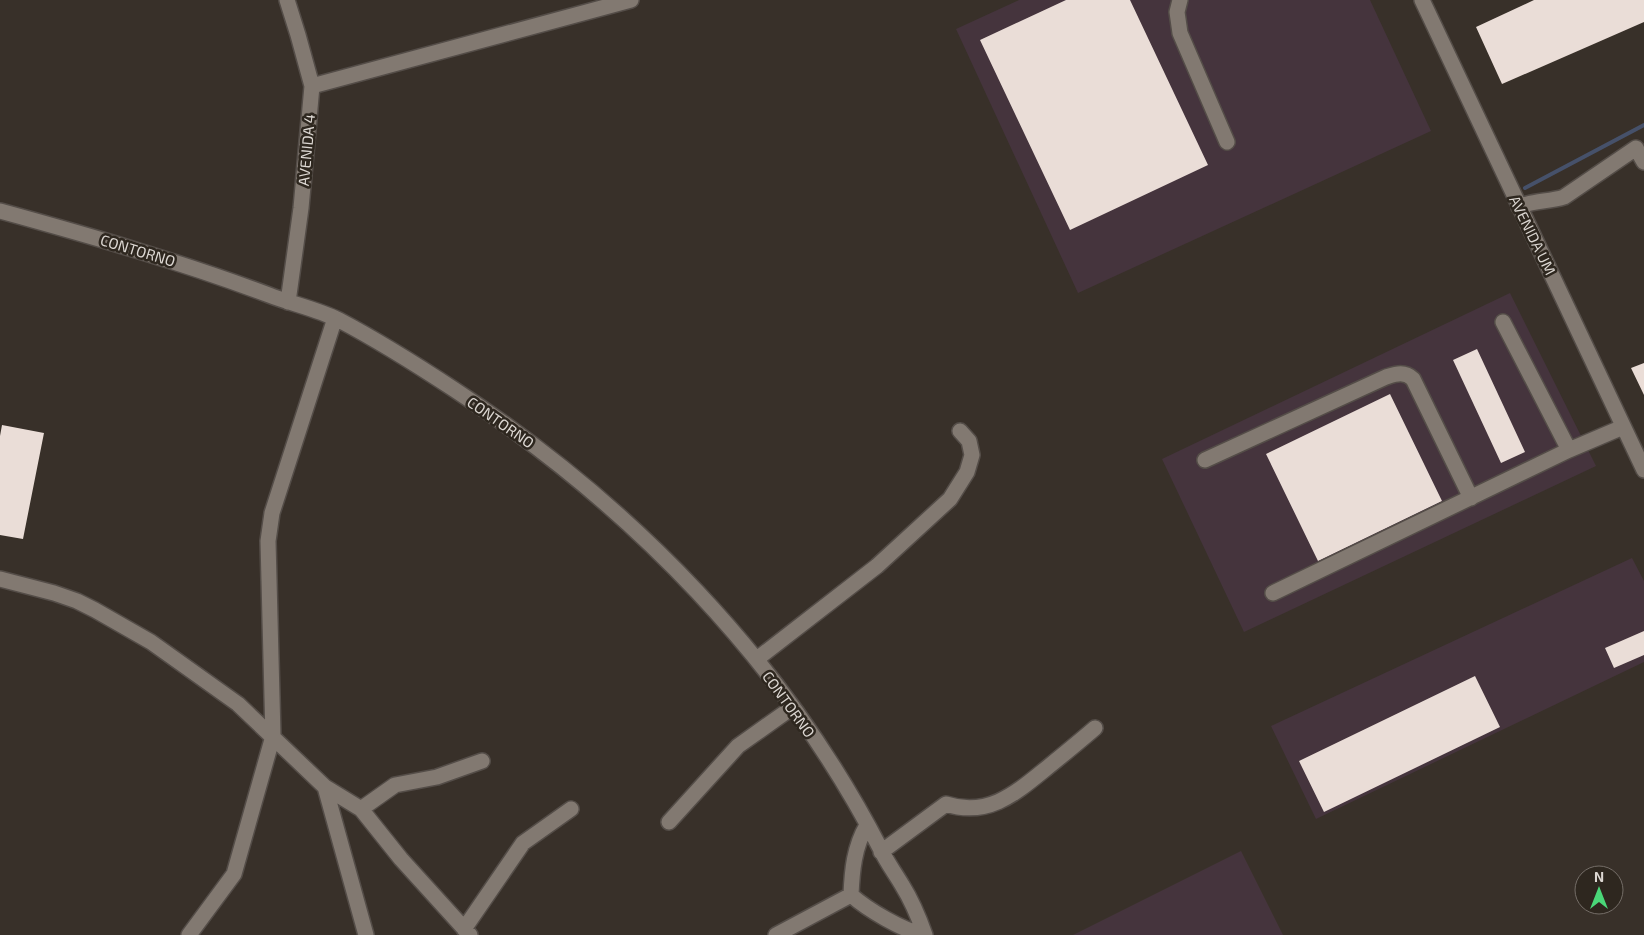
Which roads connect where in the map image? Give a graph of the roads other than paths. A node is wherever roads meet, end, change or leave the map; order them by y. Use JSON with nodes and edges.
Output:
{"nodes":[{"id":1,"x":286,"y":0,"type":"edge"},
{"id":2,"x":631,"y":0,"type":"edge"},
{"id":3,"x":1180,"y":0,"type":"edge"},
{"id":4,"x":1422,"y":0,"type":"edge"},
{"id":5,"x":312,"y":86,"type":"junction"},
{"id":6,"x":1227,"y":142,"type":"dead end"},
{"id":7,"x":1640,"y":146,"type":"edge"},
{"id":8,"x":1644,"y":162,"type":"edge"},
{"id":9,"x":1519,"y":207,"type":"junction"},
{"id":10,"x":0,"y":211,"type":"edge"},
{"id":11,"x":288,"y":302,"type":"junction"},
{"id":12,"x":335,"y":318,"type":"junction"},
{"id":13,"x":1503,"y":322,"type":"dead end"},
{"id":14,"x":1623,"y":427,"type":"junction"},
{"id":15,"x":960,"y":430,"type":"dead end"},
{"id":16,"x":1570,"y":450,"type":"junction"},
{"id":17,"x":1204,"y":460,"type":"dead end"},
{"id":18,"x":1644,"y":470,"type":"edge"},
{"id":19,"x":1471,"y":498,"type":"junction"},
{"id":20,"x":0,"y":579,"type":"edge"},
{"id":21,"x":1273,"y":593,"type":"dead end"},
{"id":22,"x":756,"y":659,"type":"junction"},
{"id":23,"x":793,"y":707,"type":"junction"},
{"id":24,"x":1095,"y":728,"type":"dead end"},
{"id":25,"x":273,"y":736,"type":"junction"},
{"id":26,"x":482,"y":761,"type":"dead end"},
{"id":27,"x":325,"y":788,"type":"junction"},
{"id":28,"x":361,"y":809,"type":"junction"},
{"id":29,"x":571,"y":809,"type":"dead end"},
{"id":30,"x":668,"y":822,"type":"dead end"},
{"id":31,"x":867,"y":825,"type":"junction"},
{"id":32,"x":881,"y":852,"type":"junction"},
{"id":33,"x":851,"y":896,"type":"junction"},
{"id":34,"x":801,"y":929,"type":"edge"},
{"id":35,"x":467,"y":932,"type":"edge"},
{"id":36,"x":190,"y":935,"type":"edge"},
{"id":37,"x":366,"y":935,"type":"edge"},
{"id":38,"x":776,"y":935,"type":"edge"},
{"id":39,"x":925,"y":935,"type":"edge"}],
"edges":[{"from":1,"to":5,"type":"street","name":"AVENIDA 4"},
{"from":2,"to":5,"type":"street"},
{"from":3,"to":6,"type":"street"},
{"from":4,"to":9,"type":"street","name":"AVENIDA UM"},
{"from":5,"to":11,"type":"street","name":"AVENIDA 4"},
{"from":7,"to":8,"type":"street"},
{"from":7,"to":9,"type":"street"},
{"from":9,"to":14,"type":"street","name":"AVENIDA UM"},
{"from":10,"to":11,"type":"street","name":"CONTORNO"},
{"from":11,"to":12,"type":"street","name":"CONTORNO"},
{"from":12,"to":22,"type":"street","name":"CONTORNO"},
{"from":12,"to":25,"type":"street"},
{"from":13,"to":16,"type":"street"},
{"from":14,"to":16,"type":"street"},
{"from":14,"to":18,"type":"street","name":"AVENIDA UM"},
{"from":15,"to":22,"type":"street"},
{"from":16,"to":19,"type":"street"},
{"from":17,"to":19,"type":"street"},
{"from":19,"to":21,"type":"street"},
{"from":20,"to":25,"type":"street"},
{"from":22,"to":23,"type":"street","name":"CONTORNO"},
{"from":23,"to":30,"type":"street"},
{"from":23,"to":31,"type":"street","name":"CONTORNO"},
{"from":24,"to":32,"type":"street"},
{"from":25,"to":27,"type":"street"},
{"from":25,"to":36,"type":"street"},
{"from":26,"to":28,"type":"street"},
{"from":27,"to":28,"type":"street"},
{"from":27,"to":37,"type":"street"},
{"from":28,"to":35,"type":"street"},
{"from":29,"to":35,"type":"street"},
{"from":31,"to":32,"type":"street","name":"CONTORNO"},
{"from":31,"to":33,"type":"street"},
{"from":32,"to":39,"type":"street","name":"CONTORNO"},
{"from":33,"to":34,"type":"street"},
{"from":33,"to":39,"type":"street"},
{"from":34,"to":38,"type":"street"}]}
